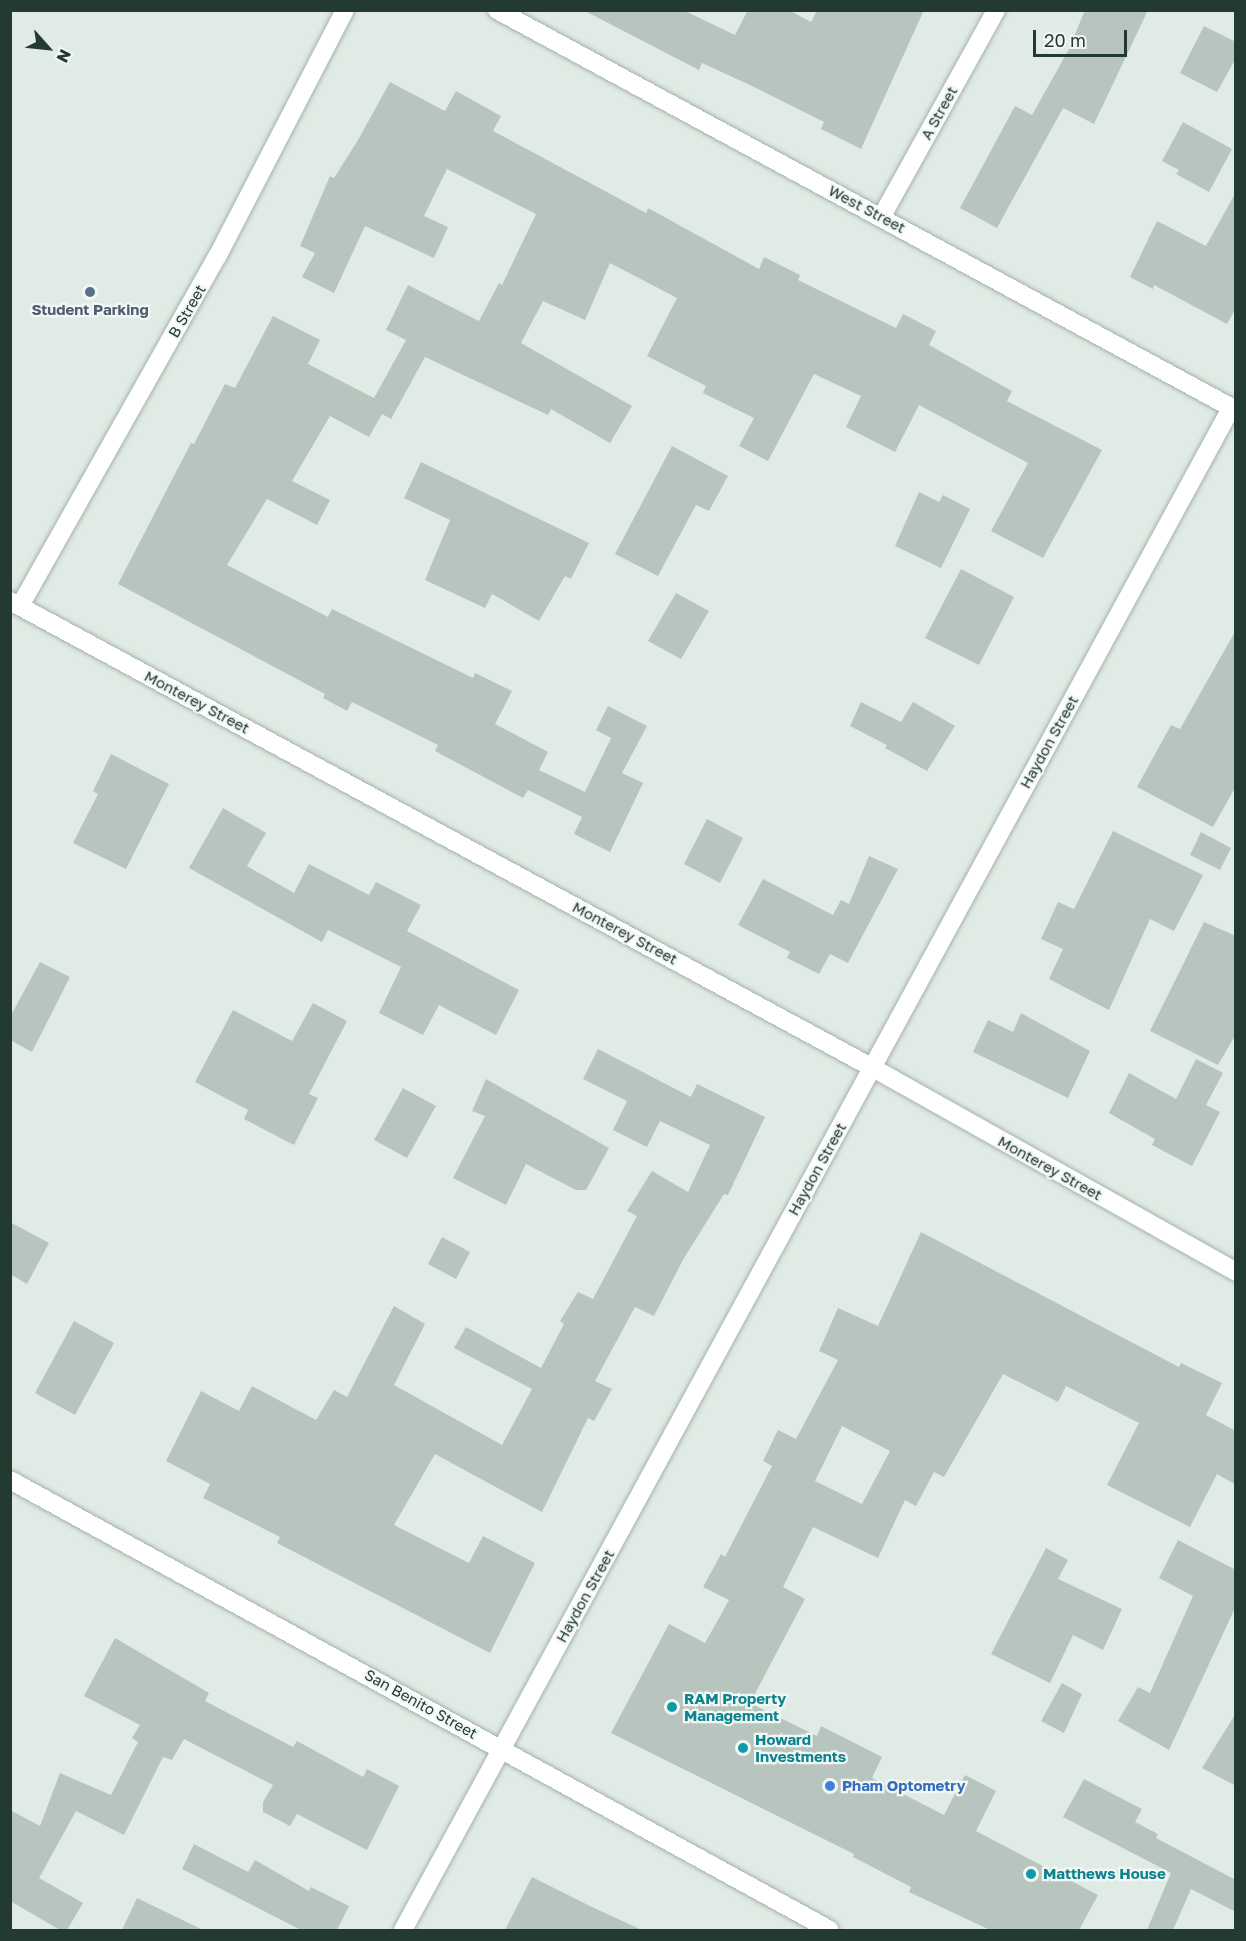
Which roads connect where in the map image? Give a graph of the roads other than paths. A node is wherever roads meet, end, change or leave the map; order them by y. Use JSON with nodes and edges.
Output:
{"nodes":[{"id":1,"x":345,"y":10,"type":"edge"},
{"id":2,"x":497,"y":10,"type":"edge"},
{"id":3,"x":996,"y":10,"type":"edge"},
{"id":4,"x":882,"y":216,"type":"junction"},
{"id":5,"x":1233,"y":409,"type":"edge"},
{"id":6,"x":15,"y":604,"type":"edge"},
{"id":7,"x":873,"y":1068,"type":"junction"},
{"id":8,"x":1236,"y":1272,"type":"edge"},
{"id":9,"x":10,"y":1480,"type":"edge"},
{"id":10,"x":502,"y":1749,"type":"junction"},
{"id":11,"x":403,"y":1930,"type":"edge"},
{"id":12,"x":830,"y":1930,"type":"edge"}],
"edges":[{"from":1,"to":6,"type":"street","name":"B Street"},
{"from":2,"to":4,"type":"street","name":"West Street"},
{"from":3,"to":4,"type":"street","name":"A Street"},
{"from":4,"to":5,"type":"street","name":"West Street"},
{"from":5,"to":7,"type":"street","name":"Haydon Street"},
{"from":6,"to":7,"type":"street","name":"Monterey Street"},
{"from":7,"to":8,"type":"street","name":"Monterey Street"},
{"from":7,"to":10,"type":"street","name":"Haydon Street"},
{"from":9,"to":10,"type":"street","name":"San Benito Street"},
{"from":10,"to":11,"type":"street","name":"Haydon Street"},
{"from":10,"to":12,"type":"street","name":"San Benito Street"}]}
